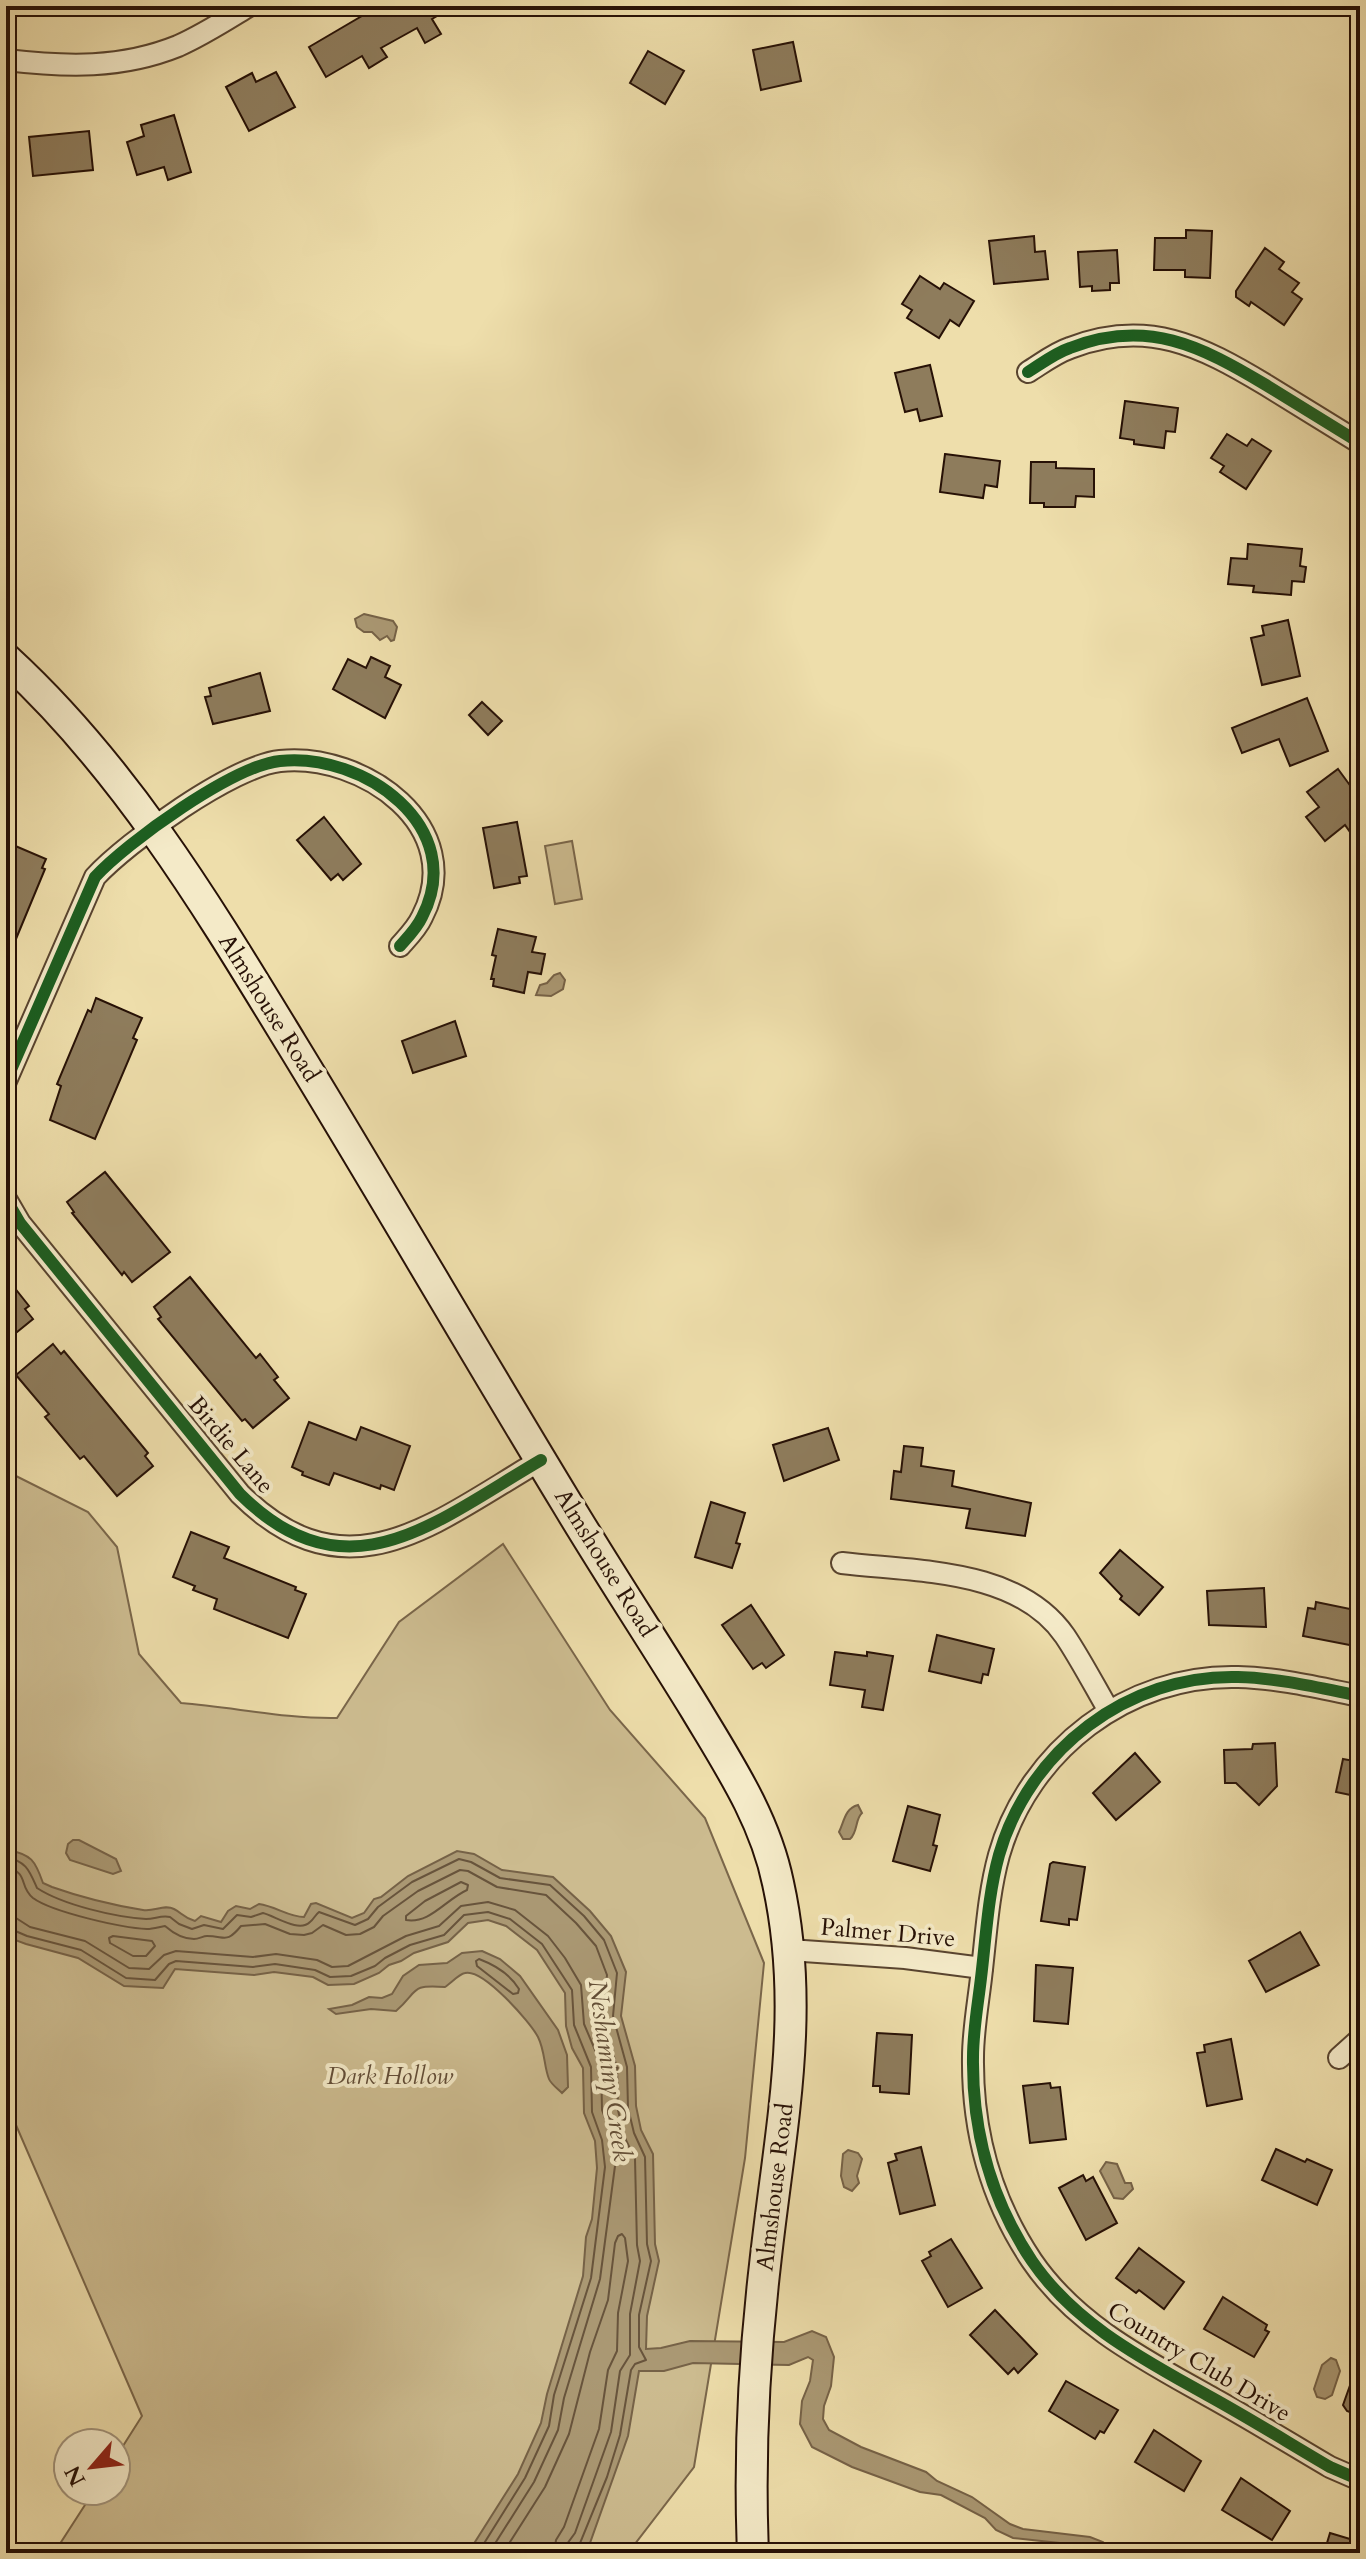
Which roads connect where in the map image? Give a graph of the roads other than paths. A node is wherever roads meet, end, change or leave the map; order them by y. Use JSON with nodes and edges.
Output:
{"nodes":[{"id":1,"x":249,"y":6,"type":"edge"},
{"id":2,"x":223,"y":12,"type":"edge"},
{"id":3,"x":6,"y":60,"type":"edge"},
{"id":4,"x":1028,"y":372,"type":"dead end"},
{"id":5,"x":1360,"y":443,"type":"edge"},
{"id":6,"x":6,"y":659,"type":"edge"},
{"id":7,"x":155,"y":829,"type":"junction"},
{"id":8,"x":400,"y":946,"type":"dead end"},
{"id":9,"x":6,"y":1081,"type":"edge"},
{"id":10,"x":6,"y":1199,"type":"edge"},
{"id":11,"x":541,"y":1460,"type":"junction"},
{"id":12,"x":842,"y":1563,"type":"dead end"},
{"id":13,"x":1360,"y":1696,"type":"edge"},
{"id":14,"x":1109,"y":1711,"type":"junction"},
{"id":15,"x":789,"y":1950,"type":"junction"},
{"id":16,"x":982,"y":1968,"type":"junction"},
{"id":17,"x":1360,"y":2039,"type":"edge"},
{"id":18,"x":1339,"y":2058,"type":"dead end"},
{"id":19,"x":1360,"y":2480,"type":"edge"},
{"id":20,"x":753,"y":2553,"type":"edge"}],
"edges":[{"from":1,"to":2,"type":"street"},
{"from":2,"to":3,"type":"street"},
{"from":4,"to":5,"type":"street"},
{"from":6,"to":7,"type":"main road","name":"Almshouse Road"},
{"from":7,"to":8,"type":"street"},
{"from":7,"to":9,"type":"street"},
{"from":7,"to":11,"type":"main road","name":"Almshouse Road"},
{"from":10,"to":11,"type":"street","name":"Birdie Lane"},
{"from":11,"to":15,"type":"main road","name":"Almshouse Road"},
{"from":12,"to":14,"type":"street"},
{"from":13,"to":14,"type":"street","name":"Country Club Drive"},
{"from":14,"to":16,"type":"street","name":"Country Club Drive"},
{"from":15,"to":16,"type":"street","name":"Palmer Drive"},
{"from":15,"to":20,"type":"main road","name":"Almshouse Road"},
{"from":16,"to":19,"type":"street","name":"Country Club Drive"},
{"from":17,"to":18,"type":"street"}]}
